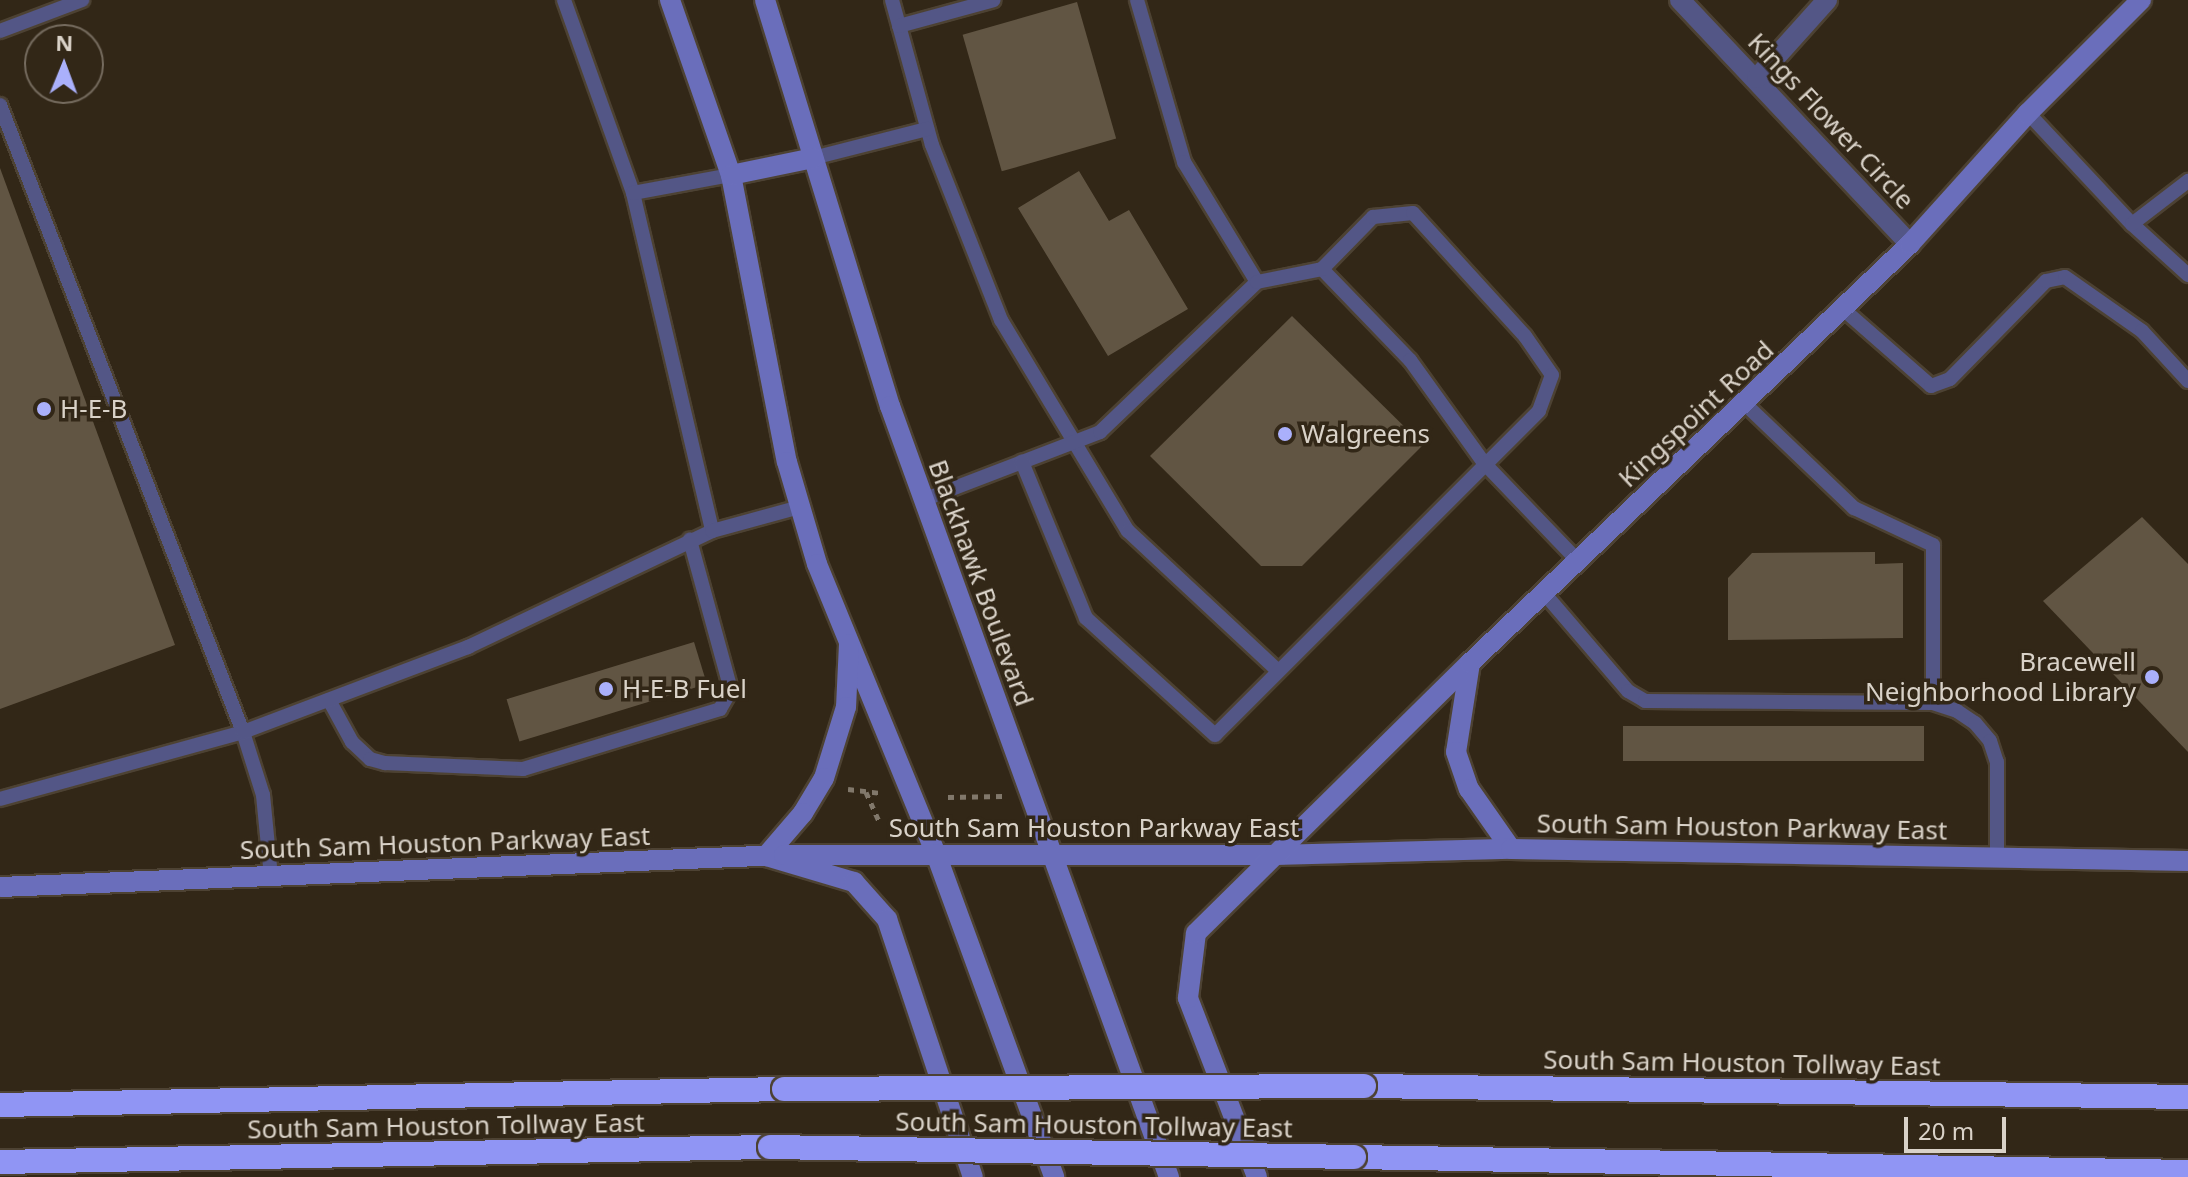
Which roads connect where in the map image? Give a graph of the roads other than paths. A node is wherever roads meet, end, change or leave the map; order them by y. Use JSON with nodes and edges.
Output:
{"nodes":[{"id":1,"x":82,"y":0,"type":"edge"},
{"id":2,"x":564,"y":0,"type":"edge"},
{"id":3,"x":670,"y":0,"type":"edge"},
{"id":4,"x":765,"y":0,"type":"edge"},
{"id":5,"x":892,"y":0,"type":"edge"},
{"id":6,"x":994,"y":0,"type":"edge"},
{"id":7,"x":1137,"y":0,"type":"edge"},
{"id":8,"x":1680,"y":0,"type":"edge"},
{"id":9,"x":1827,"y":0,"type":"edge"},
{"id":10,"x":2141,"y":0,"type":"edge"},
{"id":11,"x":899,"y":26,"type":"junction"},
{"id":12,"x":0,"y":31,"type":"edge"},
{"id":13,"x":1757,"y":78,"type":"junction"},
{"id":14,"x":0,"y":105,"type":"edge"},
{"id":15,"x":2028,"y":113,"type":"junction"},
{"id":16,"x":927,"y":129,"type":"junction"},
{"id":17,"x":813,"y":158,"type":"junction"},
{"id":18,"x":731,"y":175,"type":"junction"},
{"id":19,"x":2188,"y":181,"type":"edge"},
{"id":20,"x":633,"y":193,"type":"junction"},
{"id":21,"x":2132,"y":224,"type":"junction"},
{"id":22,"x":1910,"y":244,"type":"junction"},
{"id":23,"x":1322,"y":269,"type":"junction"},
{"id":24,"x":2188,"y":275,"type":"edge"},
{"id":25,"x":1257,"y":282,"type":"junction"},
{"id":26,"x":1843,"y":309,"type":"junction"},
{"id":27,"x":2188,"y":381,"type":"edge"},
{"id":28,"x":1745,"y":404,"type":"junction"},
{"id":29,"x":1074,"y":442,"type":"junction"},
{"id":30,"x":1022,"y":462,"type":"junction"},
{"id":31,"x":1484,"y":463,"type":"junction"},
{"id":32,"x":923,"y":500,"type":"junction"},
{"id":33,"x":800,"y":507,"type":"junction"},
{"id":34,"x":712,"y":531,"type":"junction"},
{"id":35,"x":690,"y":540,"type":"junction"},
{"id":36,"x":1578,"y":561,"type":"junction"},
{"id":37,"x":1544,"y":593,"type":"junction"},
{"id":38,"x":849,"y":638,"type":"junction"},
{"id":39,"x":1470,"y":663,"type":"junction"},
{"id":40,"x":1277,"y":670,"type":"junction"},
{"id":41,"x":329,"y":700,"type":"junction"},
{"id":42,"x":1933,"y":703,"type":"junction"},
{"id":43,"x":243,"y":732,"type":"junction"},
{"id":44,"x":0,"y":799,"type":"edge"},
{"id":45,"x":1511,"y":849,"type":"junction"},
{"id":46,"x":1049,"y":852,"type":"junction"},
{"id":47,"x":936,"y":854,"type":"junction"},
{"id":48,"x":1275,"y":855,"type":"junction"},
{"id":49,"x":766,"y":856,"type":"junction"},
{"id":50,"x":1997,"y":858,"type":"junction"},
{"id":51,"x":2188,"y":861,"type":"edge"},
{"id":52,"x":271,"y":876,"type":"junction"},
{"id":53,"x":0,"y":887,"type":"edge"},
{"id":54,"x":2188,"y":1097,"type":"edge"},
{"id":55,"x":0,"y":1105,"type":"edge"},
{"id":56,"x":0,"y":1162,"type":"edge"},
{"id":57,"x":2188,"y":1172,"type":"edge"},
{"id":58,"x":973,"y":1177,"type":"edge"},
{"id":59,"x":1054,"y":1177,"type":"edge"},
{"id":60,"x":1169,"y":1177,"type":"edge"},
{"id":61,"x":1257,"y":1177,"type":"edge"}],
"edges":[{"from":1,"to":12,"type":"lane"},
{"from":2,"to":20,"type":"lane"},
{"from":3,"to":18,"type":"main road"},
{"from":4,"to":17,"type":"main road","name":"Blackhawk Boulevard"},
{"from":5,"to":11,"type":"lane"},
{"from":6,"to":11,"type":"lane"},
{"from":7,"to":25,"type":"lane"},
{"from":8,"to":13,"type":"street","name":"Kings Flower Circle"},
{"from":9,"to":13,"type":"street"},
{"from":10,"to":15,"type":"main road","name":"Kingspoint Road"},
{"from":11,"to":16,"type":"lane"},
{"from":13,"to":22,"type":"street","name":"Kings Flower Circle"},
{"from":14,"to":43,"type":"lane"},
{"from":15,"to":21,"type":"lane"},
{"from":15,"to":22,"type":"main road","name":"Kingspoint Road"},
{"from":16,"to":17,"type":"lane"},
{"from":16,"to":29,"type":"lane"},
{"from":17,"to":18,"type":"main road"},
{"from":17,"to":32,"type":"main road","name":"Blackhawk Boulevard"},
{"from":18,"to":20,"type":"lane"},
{"from":18,"to":33,"type":"main road"},
{"from":19,"to":21,"type":"lane"},
{"from":20,"to":34,"type":"lane"},
{"from":21,"to":24,"type":"lane"},
{"from":22,"to":26,"type":"main road","name":"Kingspoint Road"},
{"from":23,"to":25,"type":"lane"},
{"from":23,"to":31,"type":"lane"},
{"from":23,"to":31,"type":"lane"},
{"from":25,"to":29,"type":"lane"},
{"from":26,"to":27,"type":"lane"},
{"from":26,"to":28,"type":"main road","name":"Kingspoint Road"},
{"from":28,"to":36,"type":"main road","name":"Kingspoint Road"},
{"from":28,"to":42,"type":"lane"},
{"from":29,"to":30,"type":"lane"},
{"from":29,"to":40,"type":"lane"},
{"from":30,"to":32,"type":"lane"},
{"from":30,"to":40,"type":"lane"},
{"from":31,"to":36,"type":"lane"},
{"from":31,"to":40,"type":"lane"},
{"from":32,"to":46,"type":"main road","name":"Blackhawk Boulevard"},
{"from":33,"to":34,"type":"lane"},
{"from":33,"to":38,"type":"main road"},
{"from":34,"to":35,"type":"lane"},
{"from":35,"to":41,"type":"lane"},
{"from":35,"to":41,"type":"lane"},
{"from":36,"to":37,"type":"main road","name":"Kingspoint Road"},
{"from":37,"to":39,"type":"main road","name":"Kingspoint Road"},
{"from":37,"to":42,"type":"lane"},
{"from":38,"to":47,"type":"main road"},
{"from":38,"to":49,"type":"main road"},
{"from":39,"to":45,"type":"main road"},
{"from":39,"to":48,"type":"main road","name":"Kingspoint Road"},
{"from":41,"to":43,"type":"lane"},
{"from":42,"to":50,"type":"lane"},
{"from":43,"to":44,"type":"lane"},
{"from":43,"to":52,"type":"lane"},
{"from":45,"to":48,"type":"main road","name":"South Sam Houston Parkway East"},
{"from":45,"to":50,"type":"main road","name":"South Sam Houston Parkway East"},
{"from":46,"to":47,"type":"main road","name":"South Sam Houston Parkway East"},
{"from":46,"to":48,"type":"main road","name":"South Sam Houston Parkway East"},
{"from":46,"to":60,"type":"main road","name":"Blackhawk Boulevard"},
{"from":47,"to":49,"type":"main road","name":"South Sam Houston Parkway East"},
{"from":47,"to":59,"type":"main road"},
{"from":48,"to":61,"type":"main road","name":"Kingspoint Road"},
{"from":49,"to":52,"type":"main road","name":"South Sam Houston Parkway East"},
{"from":49,"to":58,"type":"main road"},
{"from":50,"to":51,"type":"main road","name":"South Sam Houston Parkway East"},
{"from":52,"to":53,"type":"main road","name":"South Sam Houston Parkway East"},
{"from":54,"to":55,"type":"highway","name":"South Sam Houston Tollway East","bridge":true},
{"from":56,"to":57,"type":"highway","name":"South Sam Houston Tollway East","bridge":true}]}
